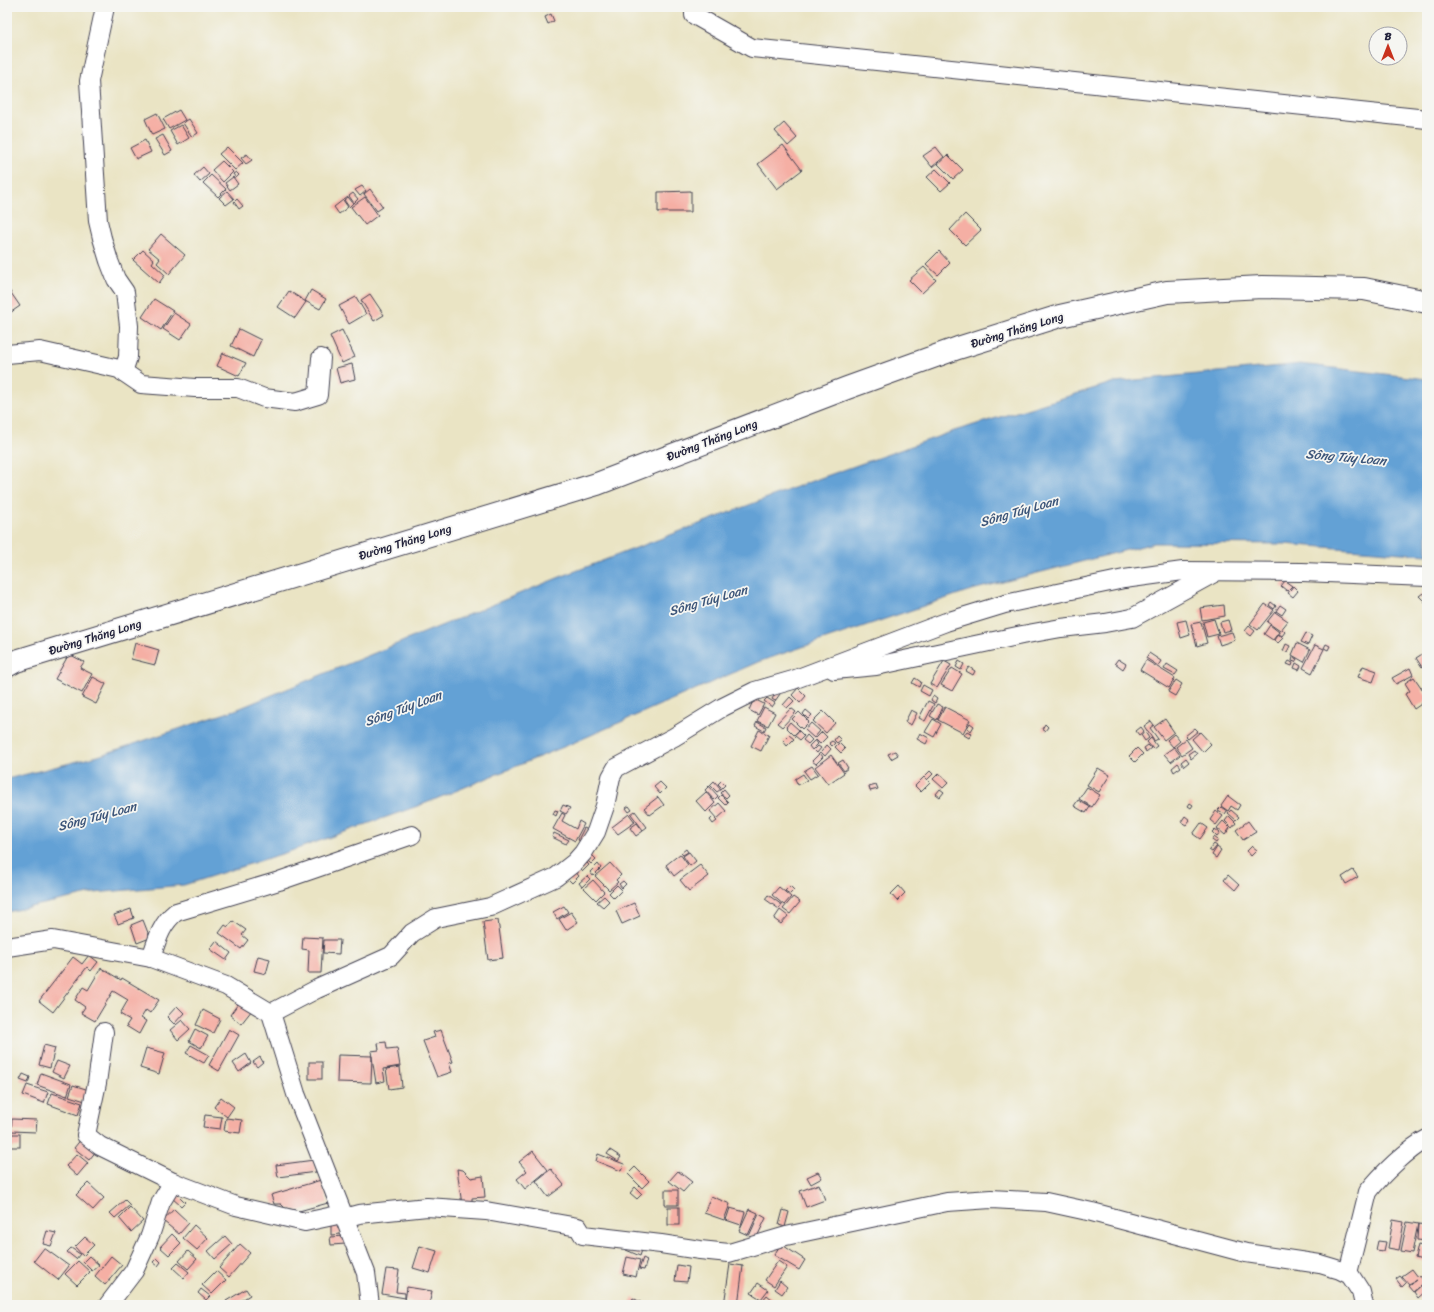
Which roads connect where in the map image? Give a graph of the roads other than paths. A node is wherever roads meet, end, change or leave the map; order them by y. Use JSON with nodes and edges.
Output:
{"nodes":[{"id":1,"x":105,"y":7,"type":"edge"},
{"id":2,"x":689,"y":10,"type":"edge"},
{"id":3,"x":1427,"y":119,"type":"edge"},
{"id":4,"x":1427,"y":302,"type":"edge"},
{"id":5,"x":7,"y":354,"type":"edge"},
{"id":6,"x":321,"y":358,"type":"dead end"},
{"id":7,"x":123,"y":372,"type":"junction"},
{"id":8,"x":1217,"y":571,"type":"junction"},
{"id":9,"x":1427,"y":577,"type":"edge"},
{"id":10,"x":7,"y":666,"type":"edge"},
{"id":11,"x":819,"y":670,"type":"junction"},
{"id":12,"x":412,"y":835,"type":"dead end"},
{"id":13,"x":7,"y":947,"type":"edge"},
{"id":14,"x":151,"y":958,"type":"junction"},
{"id":15,"x":271,"y":1013,"type":"junction"},
{"id":16,"x":104,"y":1032,"type":"dead end"},
{"id":17,"x":1427,"y":1139,"type":"edge"},
{"id":18,"x":173,"y":1182,"type":"junction"},
{"id":19,"x":343,"y":1215,"type":"junction"},
{"id":20,"x":1348,"y":1274,"type":"junction"},
{"id":21,"x":1366,"y":1304,"type":"edge"},
{"id":22,"x":108,"y":1305,"type":"edge"},
{"id":23,"x":370,"y":1305,"type":"edge"}],
"edges":[{"from":1,"to":7,"type":"street"},
{"from":2,"to":3,"type":"street"},
{"from":4,"to":10,"type":"street","name":"Đường Thăng Long"},
{"from":5,"to":7,"type":"street"},
{"from":6,"to":7,"type":"street"},
{"from":8,"to":9,"type":"street"},
{"from":8,"to":11,"type":"street"},
{"from":8,"to":11,"type":"street"},
{"from":11,"to":15,"type":"street"},
{"from":12,"to":14,"type":"street"},
{"from":13,"to":14,"type":"street"},
{"from":14,"to":15,"type":"street"},
{"from":15,"to":19,"type":"street"},
{"from":16,"to":18,"type":"street"},
{"from":17,"to":20,"type":"street"},
{"from":18,"to":19,"type":"street"},
{"from":18,"to":22,"type":"street"},
{"from":19,"to":20,"type":"street"},
{"from":19,"to":23,"type":"street"},
{"from":20,"to":21,"type":"street"}]}
